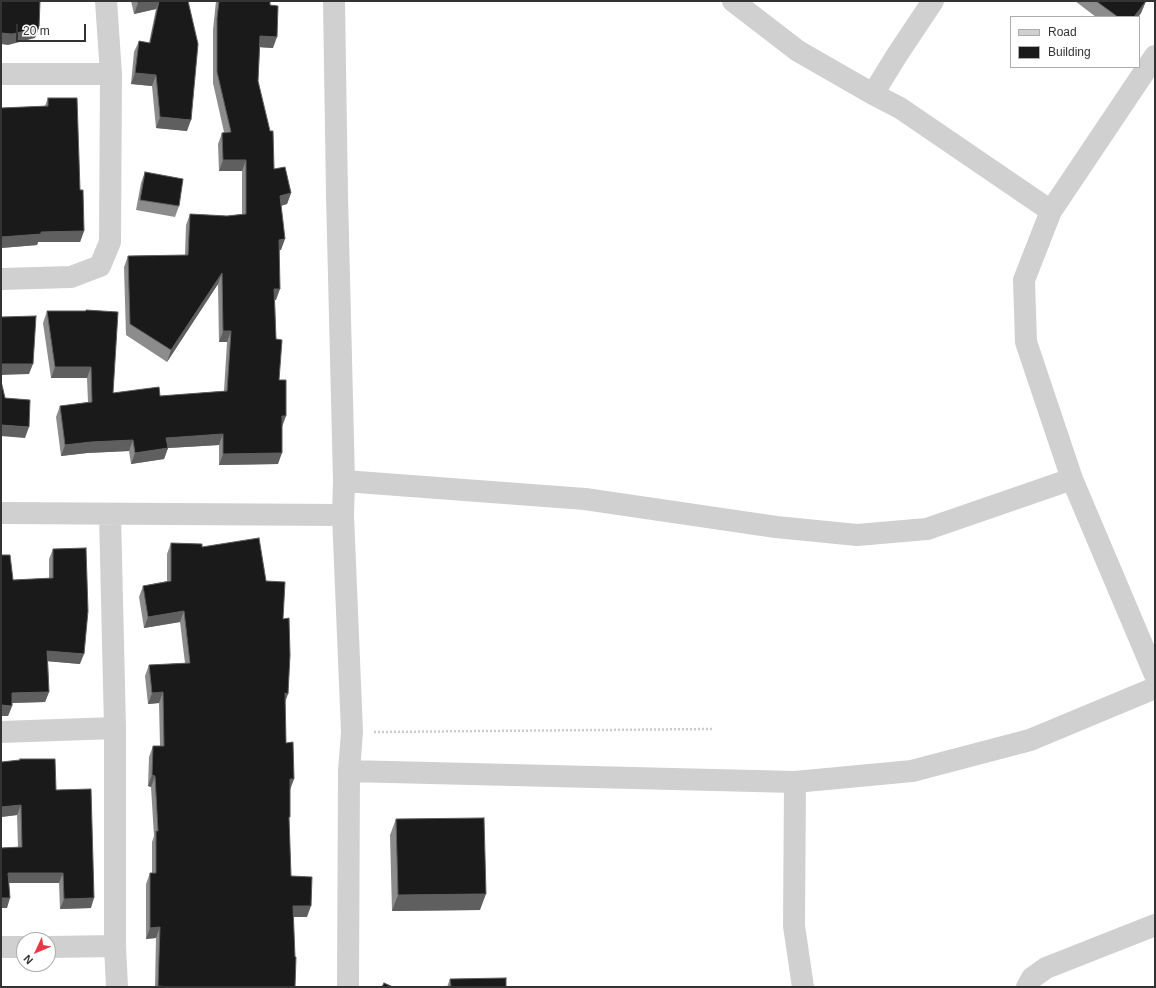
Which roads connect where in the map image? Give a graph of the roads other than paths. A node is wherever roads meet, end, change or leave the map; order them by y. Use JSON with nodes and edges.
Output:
{"nodes":[{"id":1,"x":106,"y":1,"type":"edge"},
{"id":2,"x":334,"y":1,"type":"edge"},
{"id":3,"x":733,"y":1,"type":"edge"},
{"id":4,"x":933,"y":1,"type":"edge"},
{"id":5,"x":1155,"y":56,"type":"edge"},
{"id":6,"x":1,"y":74,"type":"edge"},
{"id":7,"x":111,"y":74,"type":"junction"},
{"id":8,"x":873,"y":94,"type":"junction"},
{"id":9,"x":1051,"y":211,"type":"junction"},
{"id":10,"x":1,"y":279,"type":"edge"},
{"id":11,"x":1072,"y":479,"type":"junction"},
{"id":12,"x":344,"y":481,"type":"junction"},
{"id":13,"x":1,"y":513,"type":"edge"},
{"id":14,"x":110,"y":514,"type":"junction"},
{"id":15,"x":343,"y":515,"type":"junction"},
{"id":16,"x":1155,"y":675,"type":"edge"},
{"id":17,"x":1155,"y":688,"type":"edge"},
{"id":18,"x":115,"y":728,"type":"junction"},
{"id":19,"x":1,"y":732,"type":"edge"},
{"id":20,"x":349,"y":771,"type":"junction"},
{"id":21,"x":795,"y":782,"type":"junction"},
{"id":22,"x":1155,"y":925,"type":"edge"},
{"id":23,"x":115,"y":946,"type":"junction"},
{"id":24,"x":1,"y":947,"type":"edge"},
{"id":25,"x":16,"y":947,"type":"edge"},
{"id":26,"x":56,"y":947,"type":"edge"},
{"id":27,"x":117,"y":987,"type":"edge"},
{"id":28,"x":348,"y":987,"type":"edge"},
{"id":29,"x":803,"y":987,"type":"edge"},
{"id":30,"x":1027,"y":987,"type":"edge"}],
"edges":[{"from":1,"to":7,"type":"street"},
{"from":2,"to":12,"type":"street"},
{"from":3,"to":8,"type":"street"},
{"from":4,"to":8,"type":"street"},
{"from":5,"to":9,"type":"street"},
{"from":6,"to":7,"type":"street"},
{"from":7,"to":10,"type":"street"},
{"from":8,"to":9,"type":"street"},
{"from":9,"to":11,"type":"street"},
{"from":11,"to":12,"type":"street"},
{"from":11,"to":16,"type":"street"},
{"from":12,"to":15,"type":"street"},
{"from":13,"to":14,"type":"street"},
{"from":14,"to":15,"type":"street"},
{"from":14,"to":18,"type":"street"},
{"from":15,"to":20,"type":"street"},
{"from":17,"to":21,"type":"street"},
{"from":18,"to":19,"type":"street"},
{"from":18,"to":23,"type":"street"},
{"from":20,"to":21,"type":"street"},
{"from":20,"to":28,"type":"street"},
{"from":21,"to":29,"type":"street"},
{"from":22,"to":30,"type":"street"},
{"from":23,"to":26,"type":"street"},
{"from":23,"to":27,"type":"street"},
{"from":24,"to":25,"type":"street"}]}
